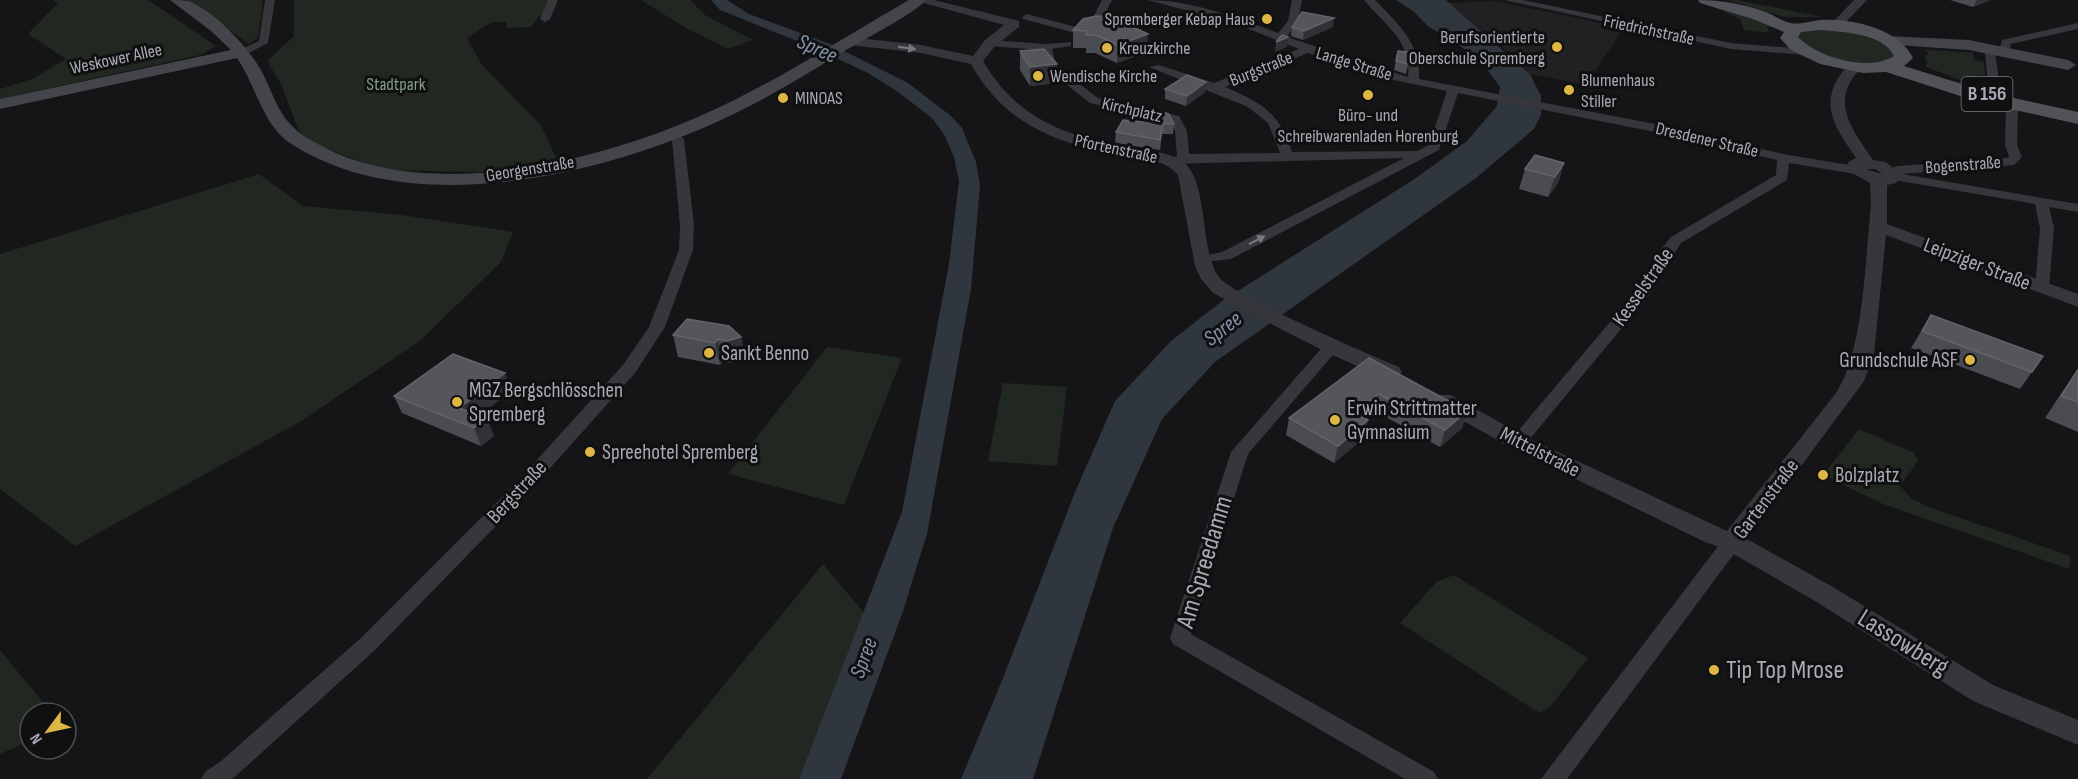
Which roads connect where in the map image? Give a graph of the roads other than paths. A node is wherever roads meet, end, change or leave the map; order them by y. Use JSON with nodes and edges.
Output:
{"nodes":[{"id":1,"x":177,"y":0,"type":"edge"},
{"id":2,"x":270,"y":0,"type":"edge"},
{"id":3,"x":553,"y":0,"type":"edge"},
{"id":4,"x":919,"y":0,"type":"edge"},
{"id":5,"x":1107,"y":0,"type":"edge"},
{"id":6,"x":1153,"y":0,"type":"edge"},
{"id":7,"x":1297,"y":0,"type":"edge"},
{"id":8,"x":1368,"y":0,"type":"edge"},
{"id":9,"x":1509,"y":0,"type":"edge"},
{"id":10,"x":1706,"y":0,"type":"edge"},
{"id":11,"x":1721,"y":0,"type":"edge"},
{"id":12,"x":1862,"y":0,"type":"edge"},
{"id":13,"x":1542,"y":3,"type":"edge"},
{"id":14,"x":1848,"y":7,"type":"junction"},
{"id":15,"x":545,"y":19,"type":"dead end"},
{"id":16,"x":1014,"y":24,"type":"junction"},
{"id":17,"x":1835,"y":26,"type":"junction"},
{"id":18,"x":2078,"y":26,"type":"edge"},
{"id":19,"x":1860,"y":30,"type":"junction"},
{"id":20,"x":1797,"y":32,"type":"junction"},
{"id":21,"x":1281,"y":37,"type":"junction"},
{"id":22,"x":846,"y":43,"type":"junction"},
{"id":23,"x":990,"y":43,"type":"junction"},
{"id":24,"x":1067,"y":44,"type":"dead end"},
{"id":25,"x":1046,"y":47,"type":"junction"},
{"id":26,"x":1759,"y":48,"type":"junction"},
{"id":27,"x":1308,"y":49,"type":"junction"},
{"id":28,"x":1997,"y":51,"type":"junction"},
{"id":29,"x":1806,"y":52,"type":"junction"},
{"id":30,"x":241,"y":53,"type":"junction"},
{"id":31,"x":1894,"y":55,"type":"junction"},
{"id":32,"x":1827,"y":60,"type":"junction"},
{"id":33,"x":976,"y":61,"type":"junction"},
{"id":34,"x":2073,"y":65,"type":"edge"},
{"id":35,"x":1857,"y":66,"type":"junction"},
{"id":36,"x":1155,"y":67,"type":"dead end"},
{"id":37,"x":1413,"y":81,"type":"junction"},
{"id":38,"x":1841,"y":82,"type":"junction"},
{"id":39,"x":1215,"y":87,"type":"junction"},
{"id":40,"x":1453,"y":89,"type":"junction"},
{"id":41,"x":2003,"y":100,"type":"junction"},
{"id":42,"x":0,"y":104,"type":"edge"},
{"id":43,"x":1560,"y":110,"type":"joint"},
{"id":44,"x":2078,"y":116,"type":"edge"},
{"id":45,"x":673,"y":134,"type":"junction"},
{"id":46,"x":1417,"y":154,"type":"junction"},
{"id":47,"x":1287,"y":156,"type":"junction"},
{"id":48,"x":1783,"y":158,"type":"junction"},
{"id":49,"x":1178,"y":160,"type":"junction"},
{"id":50,"x":1877,"y":172,"type":"junction"},
{"id":51,"x":2041,"y":202,"type":"junction"},
{"id":52,"x":2078,"y":208,"type":"edge"},
{"id":53,"x":1877,"y":226,"type":"junction"},
{"id":54,"x":1203,"y":260,"type":"junction"},
{"id":55,"x":2042,"y":288,"type":"junction"},
{"id":56,"x":2078,"y":301,"type":"edge"},
{"id":57,"x":1332,"y":346,"type":"junction"},
{"id":58,"x":1518,"y":442,"type":"junction"},
{"id":59,"x":1732,"y":542,"type":"junction"},
{"id":60,"x":2078,"y":733,"type":"edge"},
{"id":61,"x":213,"y":779,"type":"edge"},
{"id":62,"x":1426,"y":779,"type":"edge"},
{"id":63,"x":1553,"y":779,"type":"edge"}],
"edges":[{"from":1,"to":30,"type":"main road","name":"Georgenstraße"},
{"from":2,"to":30,"type":"street"},
{"from":3,"to":15,"type":"street"},
{"from":4,"to":16,"type":"street"},
{"from":4,"to":22,"type":"main road","name":"Georgenstraße"},
{"from":5,"to":16,"type":"street"},
{"from":6,"to":21,"type":"street","name":"Lange Straße"},
{"from":7,"to":21,"type":"street"},
{"from":8,"to":37,"type":"street"},
{"from":9,"to":13,"type":"street","name":"Friedrichstraße"},
{"from":10,"to":20,"type":"main road"},
{"from":11,"to":20,"type":"main road"},
{"from":12,"to":14,"type":"street"},
{"from":13,"to":26,"type":"street","name":"Friedrichstraße"},
{"from":14,"to":17,"type":"street"},
{"from":14,"to":19,"type":"street"},
{"from":16,"to":23,"type":"street"},
{"from":17,"to":19,"type":"main road"},
{"from":17,"to":20,"type":"main road"},
{"from":18,"to":28,"type":"street"},
{"from":19,"to":31,"type":"main road"},
{"from":20,"to":26,"type":"street","name":"Friedrichstraße"},
{"from":20,"to":29,"type":"main road"},
{"from":21,"to":27,"type":"street","name":"Lange Straße"},
{"from":22,"to":33,"type":"street","one_way":true},
{"from":22,"to":45,"type":"main road","name":"Georgenstraße"},
{"from":23,"to":25,"type":"street"},
{"from":23,"to":33,"type":"street"},
{"from":24,"to":25,"type":"street"},
{"from":25,"to":49,"type":"street","name":"Kirchplatz"},
{"from":26,"to":29,"type":"street","name":"Friedrichstraße"},
{"from":27,"to":37,"type":"street","name":"Lange Straße"},
{"from":27,"to":39,"type":"street","name":"Burgstraße"},
{"from":28,"to":31,"type":"main road"},
{"from":28,"to":34,"type":"main road"},
{"from":28,"to":41,"type":"street"},
{"from":29,"to":32,"type":"main road"},
{"from":30,"to":42,"type":"main road","name":"Weskower Allee"},
{"from":30,"to":45,"type":"main road","name":"Georgenstraße"},
{"from":31,"to":35,"type":"main road"},
{"from":31,"to":41,"type":"main road","number":"B 156"},
{"from":32,"to":35,"type":"main road"},
{"from":32,"to":38,"type":"street"},
{"from":33,"to":49,"type":"street","name":"Pfortenstraße"},
{"from":35,"to":38,"type":"street"},
{"from":36,"to":39,"type":"street"},
{"from":37,"to":40,"type":"street","name":"Lange Straße"},
{"from":38,"to":50,"type":"street"},
{"from":39,"to":47,"type":"street"},
{"from":40,"to":43,"type":"street","name":"Lange Straße"},
{"from":40,"to":46,"type":"street"},
{"from":41,"to":44,"type":"main road","number":"B 156"},
{"from":41,"to":50,"type":"street","name":"Bogenstraße"},
{"from":43,"to":48,"type":"street","name":"Dresdener Straße"},
{"from":45,"to":61,"type":"street","name":"Bergstraße"},
{"from":46,"to":47,"type":"street","name":"Pfortenstraße"},
{"from":54,"to":46,"type":"street","one_way":true},
{"from":47,"to":49,"type":"street","name":"Pfortenstraße"},
{"from":48,"to":50,"type":"street","name":"Dresdener Straße"},
{"from":48,"to":58,"type":"street","name":"Kesselstraße"},
{"from":49,"to":54,"type":"street"},
{"from":50,"to":51,"type":"street","name":"Dresdener Straße"},
{"from":50,"to":53,"type":"street","name":"Gartenstraße"},
{"from":51,"to":52,"type":"street","name":"Dresdener Straße"},
{"from":51,"to":55,"type":"street"},
{"from":53,"to":55,"type":"street","name":"Leipziger Straße"},
{"from":53,"to":59,"type":"street","name":"Gartenstraße"},
{"from":54,"to":57,"type":"street","name":"Mittelstraße"},
{"from":55,"to":56,"type":"street","name":"Leipziger Straße"},
{"from":57,"to":58,"type":"street","name":"Mittelstraße"},
{"from":57,"to":62,"type":"street","name":"Am Spreedamm"},
{"from":58,"to":59,"type":"street","name":"Mittelstraße"},
{"from":59,"to":60,"type":"street","name":"Lassowberg"},
{"from":59,"to":63,"type":"street","name":"Gartenstraße"}]}
